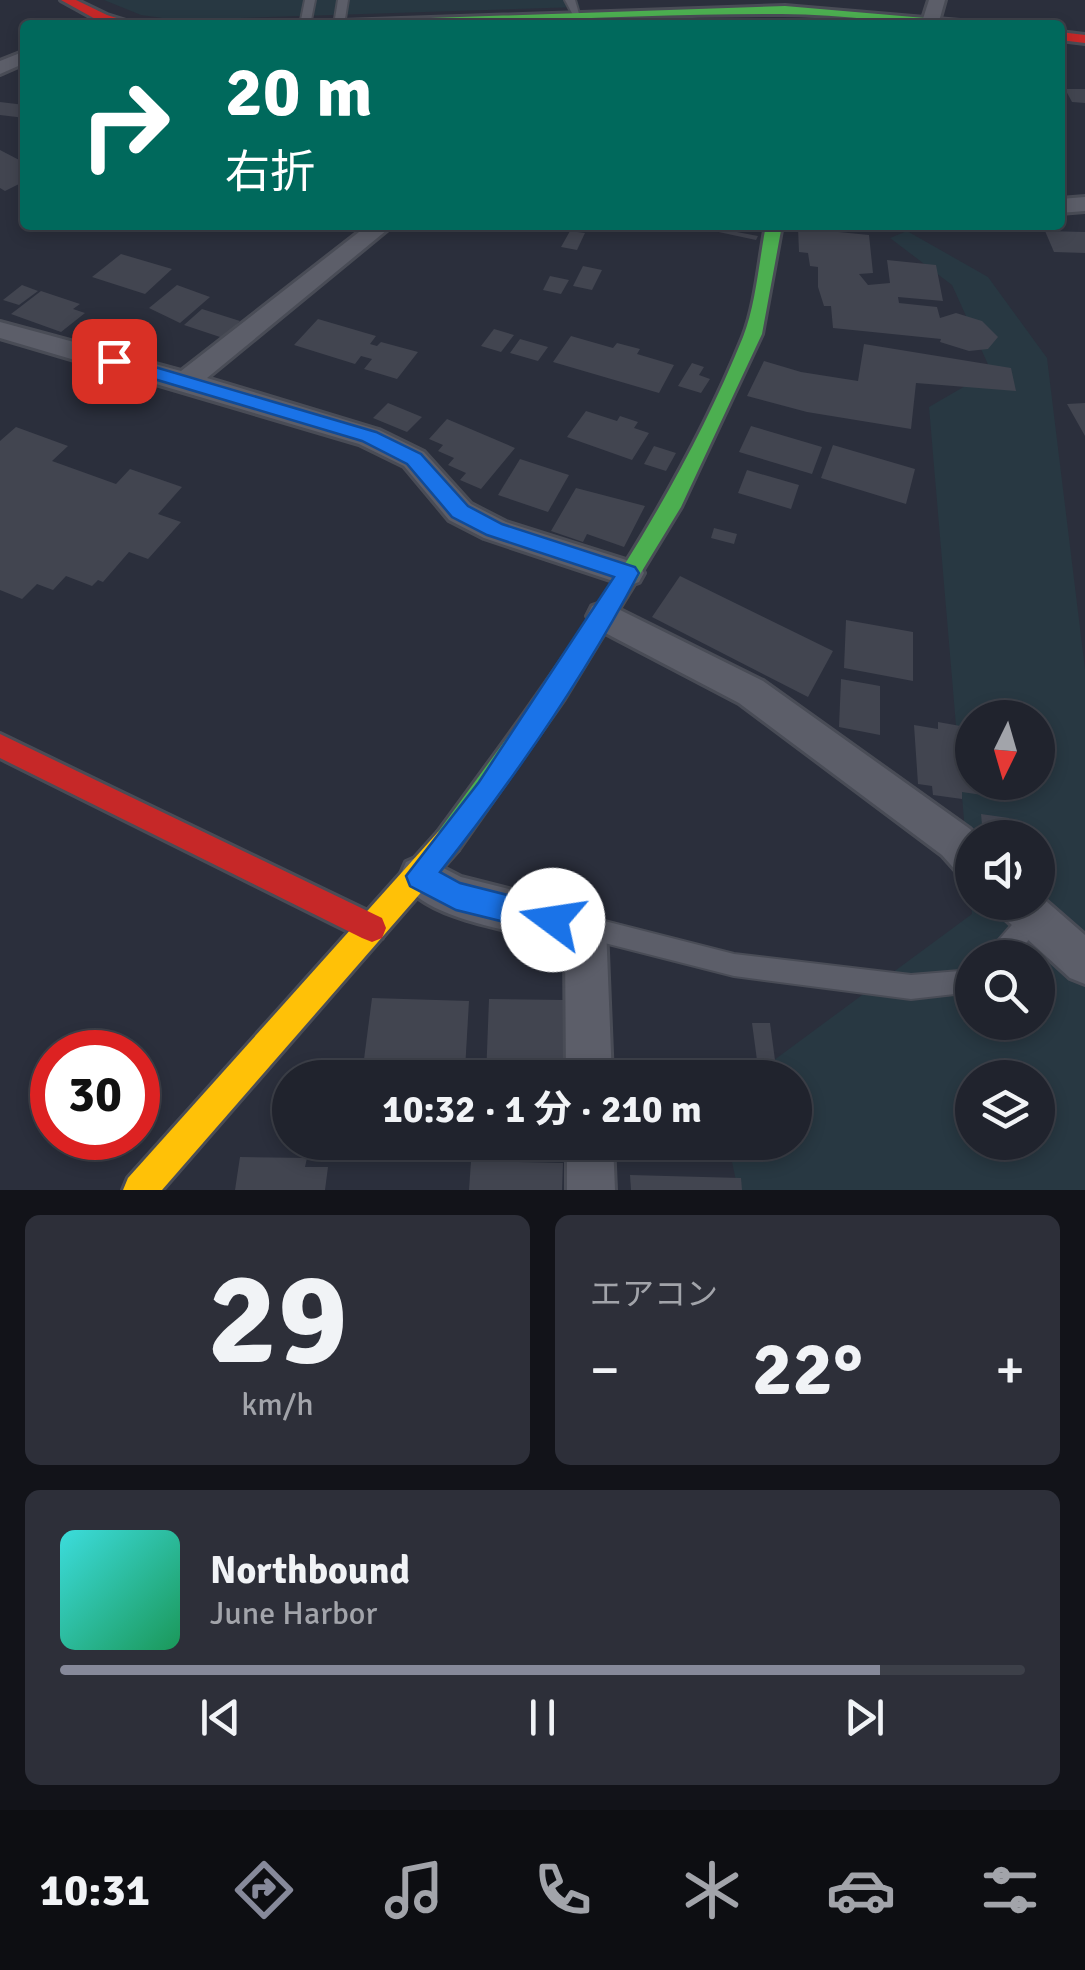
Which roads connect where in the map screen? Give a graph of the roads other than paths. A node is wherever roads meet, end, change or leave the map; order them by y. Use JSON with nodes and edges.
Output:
{"nodes":[{"id":1,"x":67,"y":0,"type":"edge"},
{"id":2,"x":574,"y":8,"type":"edge"},
{"id":3,"x":934,"y":11,"type":"edge"},
{"id":4,"x":803,"y":12,"type":"edge"},
{"id":5,"x":625,"y":19,"type":"edge"},
{"id":6,"x":93,"y":20,"type":"edge"},
{"id":7,"x":410,"y":20,"type":"edge"},
{"id":8,"x":376,"y":230,"type":"edge"},
{"id":9,"x":773,"y":230,"type":"edge"},
{"id":10,"x":0,"y":330,"type":"edge"},
{"id":11,"x":186,"y":380,"type":"junction"},
{"id":12,"x":628,"y":573,"type":"junction"},
{"id":13,"x":604,"y":616,"type":"junction"},
{"id":14,"x":0,"y":745,"type":"edge"},
{"id":15,"x":955,"y":841,"type":"edge"},
{"id":16,"x":420,"y":876,"type":"junction"},
{"id":17,"x":1035,"y":920,"type":"edge"},
{"id":18,"x":585,"y":927,"type":"junction"},
{"id":19,"x":372,"y":928,"type":"junction"},
{"id":20,"x":1085,"y":963,"type":"edge"},
{"id":21,"x":955,"y":983,"type":"edge"},
{"id":22,"x":589,"y":1060,"type":"edge"},
{"id":23,"x":590,"y":1160,"type":"edge"},
{"id":24,"x":140,"y":1190,"type":"edge"},
{"id":25,"x":591,"y":1190,"type":"edge"}],
"edges":[{"from":1,"to":6,"type":"street"},
{"from":2,"to":5,"type":"street"},
{"from":2,"to":7,"type":"street"},
{"from":3,"to":4,"type":"street"},
{"from":4,"to":5,"type":"street"},
{"from":8,"to":11,"type":"street"},
{"from":9,"to":12,"type":"street"},
{"from":10,"to":11,"type":"street"},
{"from":11,"to":12,"type":"street"},
{"from":12,"to":13,"type":"street"},
{"from":13,"to":15,"type":"street"},
{"from":13,"to":16,"type":"street"},
{"from":14,"to":19,"type":"street"},
{"from":16,"to":18,"type":"street"},
{"from":16,"to":19,"type":"street"},
{"from":17,"to":20,"type":"street"},
{"from":18,"to":21,"type":"lane"},
{"from":18,"to":22,"type":"street"},
{"from":19,"to":24,"type":"street"},
{"from":23,"to":25,"type":"street"}]}
